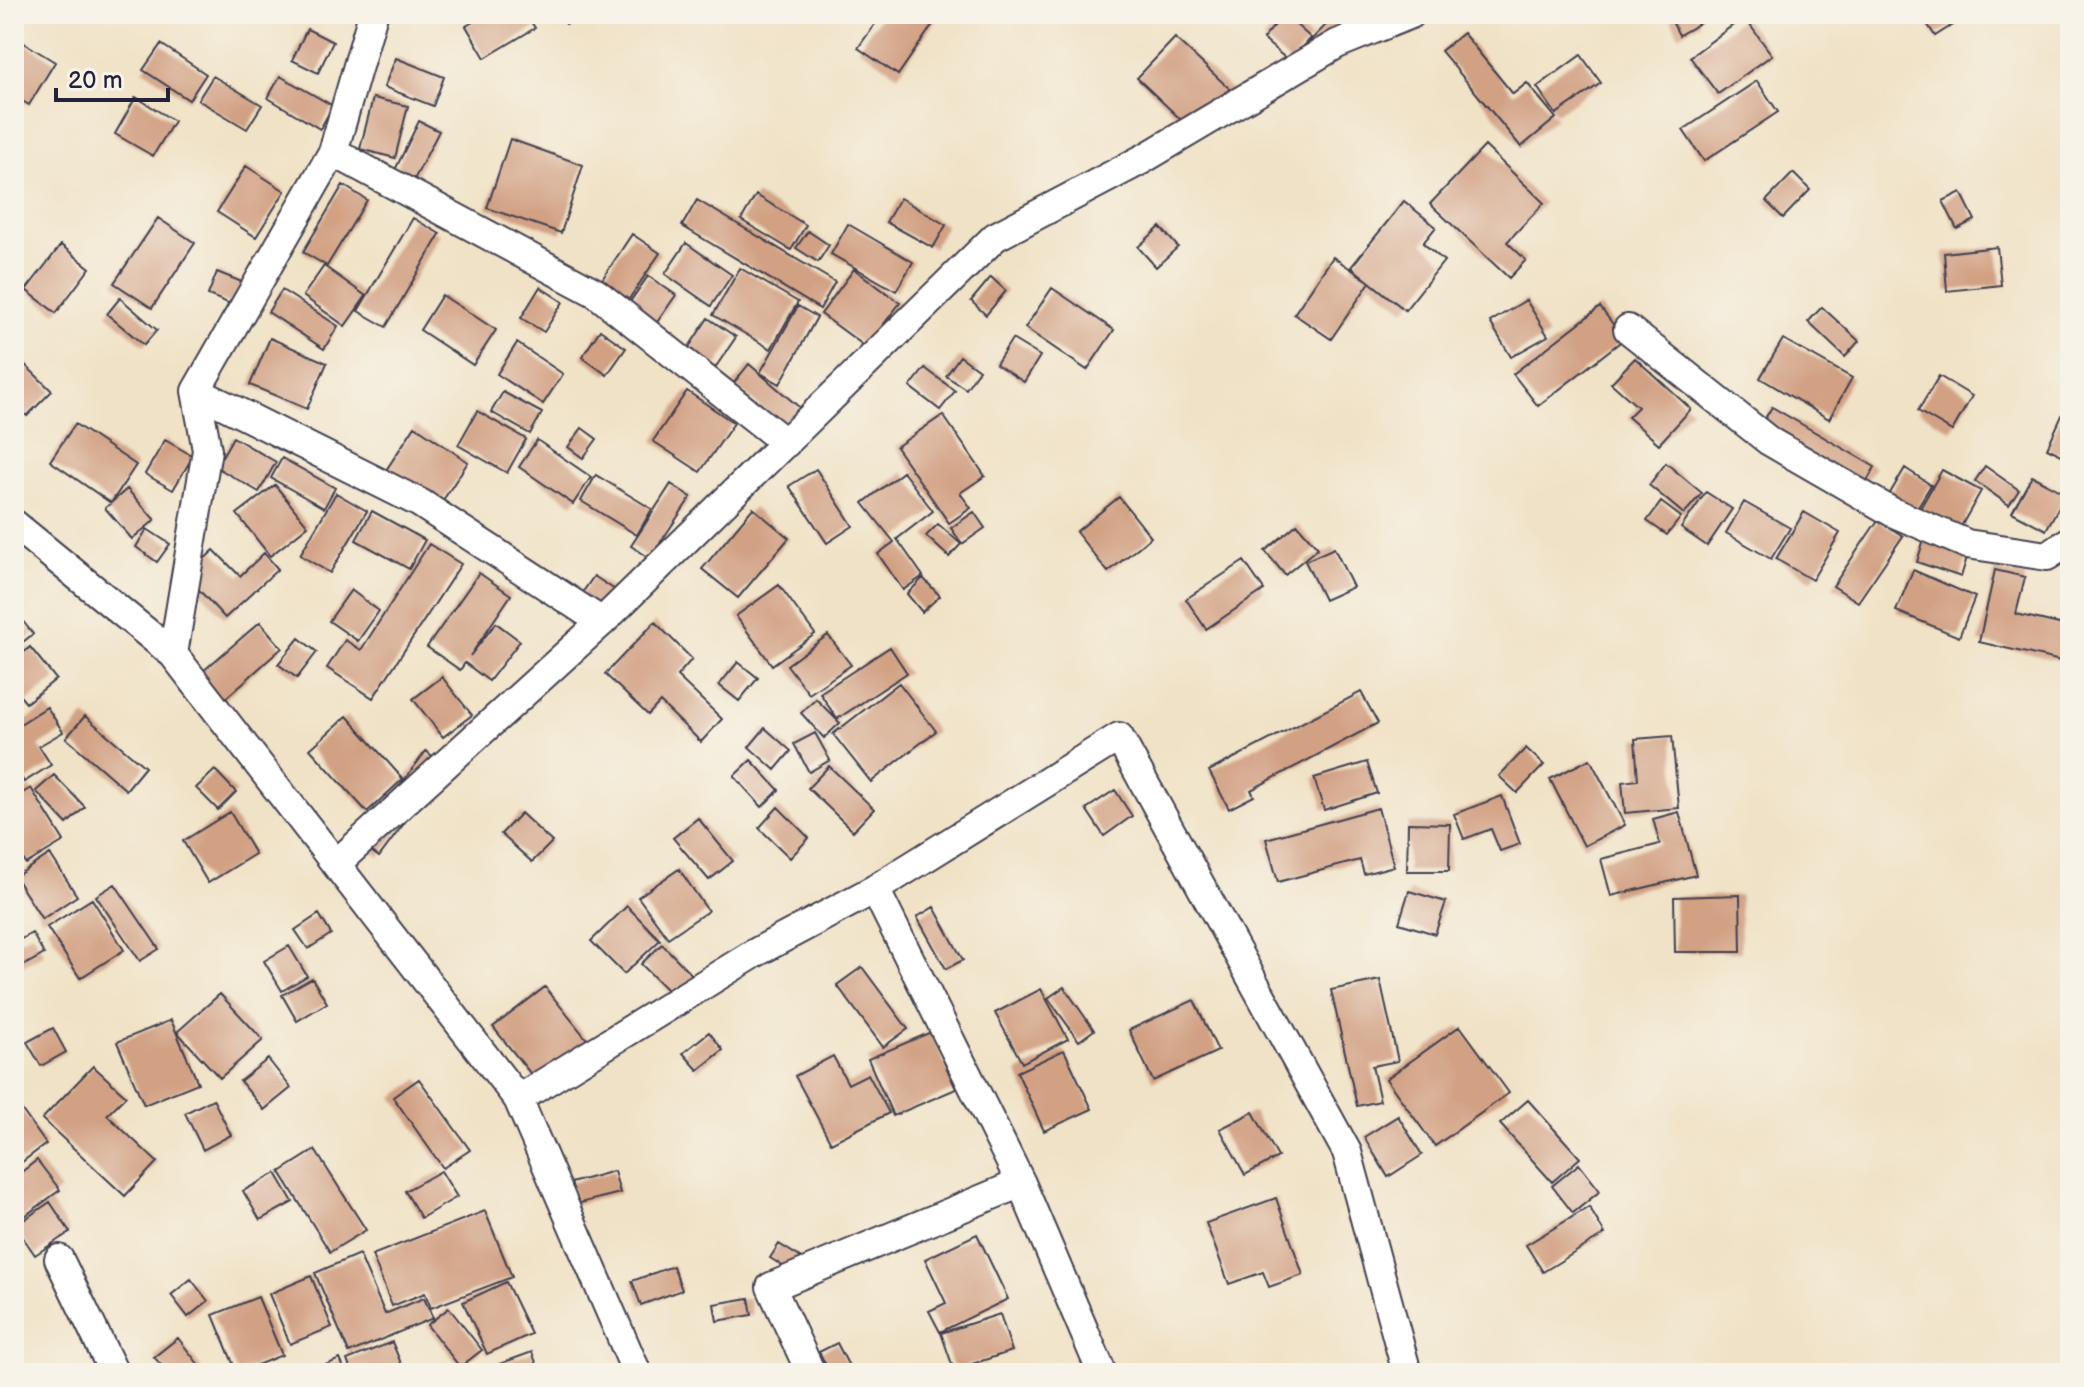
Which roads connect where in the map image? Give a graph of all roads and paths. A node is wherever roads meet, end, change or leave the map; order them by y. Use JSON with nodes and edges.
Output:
{"nodes":[{"id":1,"x":373,"y":14,"type":"edge"},
{"id":2,"x":1411,"y":14,"type":"edge"},
{"id":3,"x":333,"y":152,"type":"junction"},
{"id":4,"x":1628,"y":329,"type":"dead end"},
{"id":5,"x":196,"y":391,"type":"junction"},
{"id":6,"x":786,"y":443,"type":"junction"},
{"id":7,"x":14,"y":524,"type":"edge"},
{"id":8,"x":2070,"y":541,"type":"edge"},
{"id":9,"x":602,"y":622,"type":"junction"},
{"id":10,"x":173,"y":654,"type":"junction"},
{"id":11,"x":338,"y":862,"type":"junction"},
{"id":12,"x":875,"y":889,"type":"junction"},
{"id":13,"x":518,"y":1099,"type":"junction"},
{"id":14,"x":1021,"y":1183,"type":"junction"},
{"id":15,"x":59,"y":1259,"type":"dead end"},
{"id":16,"x":634,"y":1372,"type":"edge"},
{"id":17,"x":114,"y":1373,"type":"edge"},
{"id":18,"x":811,"y":1373,"type":"edge"},
{"id":19,"x":1102,"y":1373,"type":"edge"},
{"id":20,"x":1407,"y":1373,"type":"edge"}],
"edges":[{"from":1,"to":3,"type":"street"},
{"from":2,"to":6,"type":"street"},
{"from":3,"to":5,"type":"street"},
{"from":3,"to":6,"type":"street"},
{"from":4,"to":8,"type":"street"},
{"from":5,"to":9,"type":"street"},
{"from":5,"to":10,"type":"street"},
{"from":6,"to":9,"type":"street"},
{"from":7,"to":10,"type":"street"},
{"from":9,"to":11,"type":"street"},
{"from":10,"to":11,"type":"street"},
{"from":11,"to":13,"type":"street"},
{"from":12,"to":13,"type":"street"},
{"from":12,"to":14,"type":"street"},
{"from":12,"to":20,"type":"street"},
{"from":13,"to":16,"type":"street"},
{"from":14,"to":18,"type":"street"},
{"from":14,"to":19,"type":"street"},
{"from":15,"to":17,"type":"street"}]}
